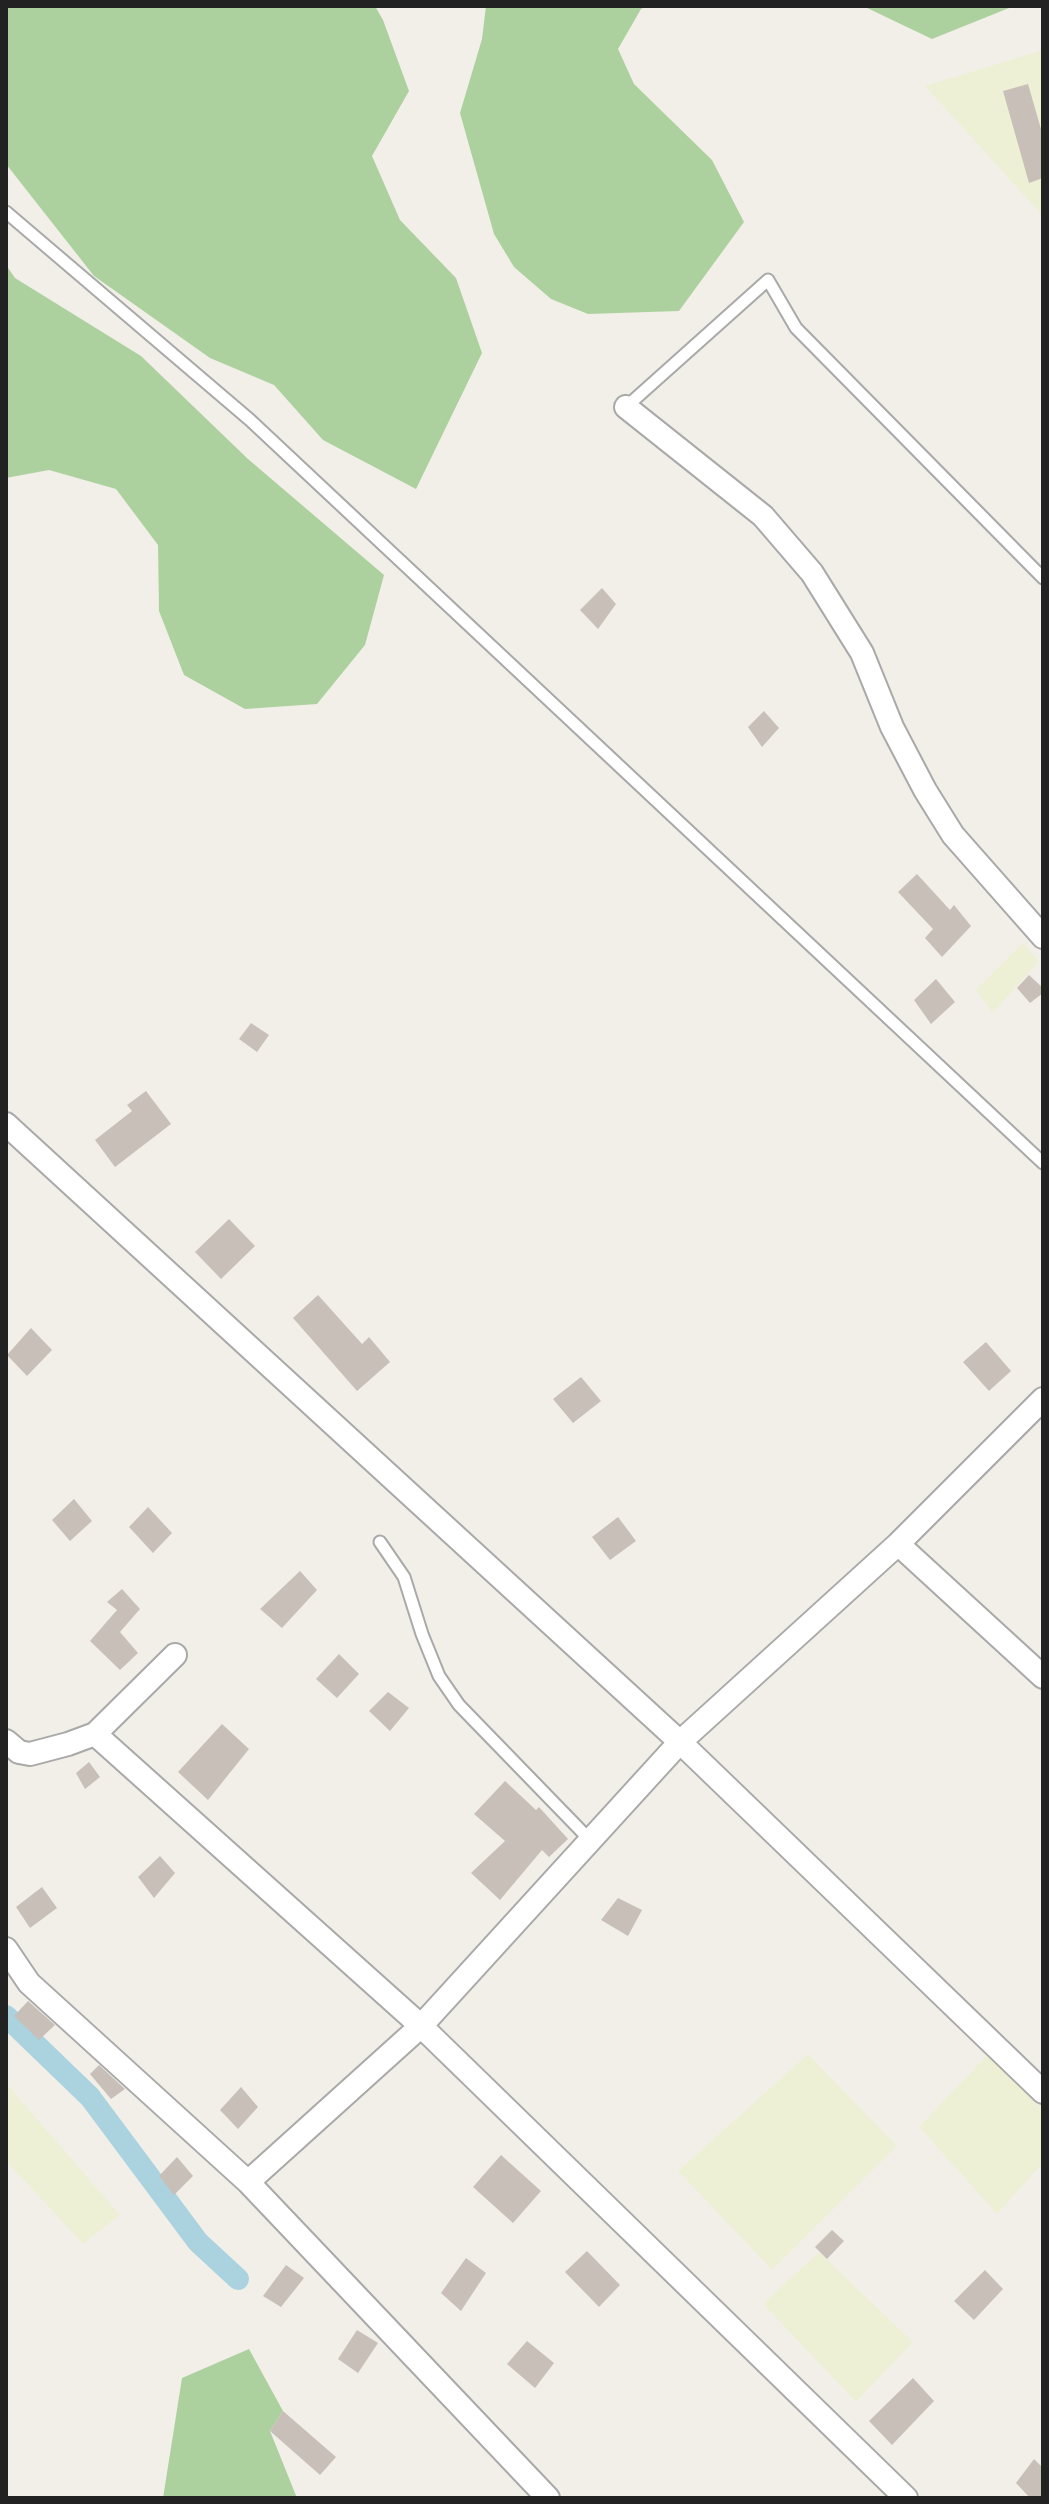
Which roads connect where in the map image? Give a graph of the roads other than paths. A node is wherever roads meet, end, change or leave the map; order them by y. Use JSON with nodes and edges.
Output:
{"nodes":[{"id":1,"x":6,"y":212,"type":"edge"},
{"id":2,"x":626,"y":407,"type":"joint"},
{"id":3,"x":1043,"y":578,"type":"edge"},
{"id":4,"x":1043,"y":937,"type":"edge"},
{"id":5,"x":6,"y":1124,"type":"edge"},
{"id":6,"x":1043,"y":1163,"type":"edge"},
{"id":7,"x":1043,"y":1399,"type":"edge"},
{"id":8,"x":380,"y":1542,"type":"dead end"},
{"id":9,"x":898,"y":1544,"type":"junction"},
{"id":10,"x":175,"y":1655,"type":"dead end"},
{"id":11,"x":1043,"y":1677,"type":"edge"},
{"id":12,"x":95,"y":1734,"type":"junction"},
{"id":13,"x":680,"y":1742,"type":"junction"},
{"id":14,"x":10,"y":1749,"type":"edge"},
{"id":15,"x":592,"y":1841,"type":"junction"},
{"id":16,"x":6,"y":1949,"type":"edge"},
{"id":17,"x":421,"y":2026,"type":"junction"},
{"id":18,"x":1043,"y":2092,"type":"edge"},
{"id":19,"x":248,"y":2182,"type":"junction"},
{"id":20,"x":548,"y":2498,"type":"edge"},
{"id":21,"x":906,"y":2498,"type":"edge"}],
"edges":[{"from":1,"to":6,"type":"lane"},
{"from":2,"to":3,"type":"lane"},
{"from":2,"to":4,"type":"street"},
{"from":5,"to":13,"type":"street"},
{"from":7,"to":9,"type":"street"},
{"from":8,"to":15,"type":"lane"},
{"from":9,"to":11,"type":"street"},
{"from":9,"to":13,"type":"street"},
{"from":10,"to":12,"type":"street"},
{"from":12,"to":14,"type":"street"},
{"from":12,"to":17,"type":"street"},
{"from":13,"to":15,"type":"street"},
{"from":13,"to":18,"type":"street"},
{"from":15,"to":17,"type":"street"},
{"from":16,"to":19,"type":"street"},
{"from":17,"to":19,"type":"street"},
{"from":17,"to":21,"type":"street"},
{"from":19,"to":20,"type":"street"}]}
